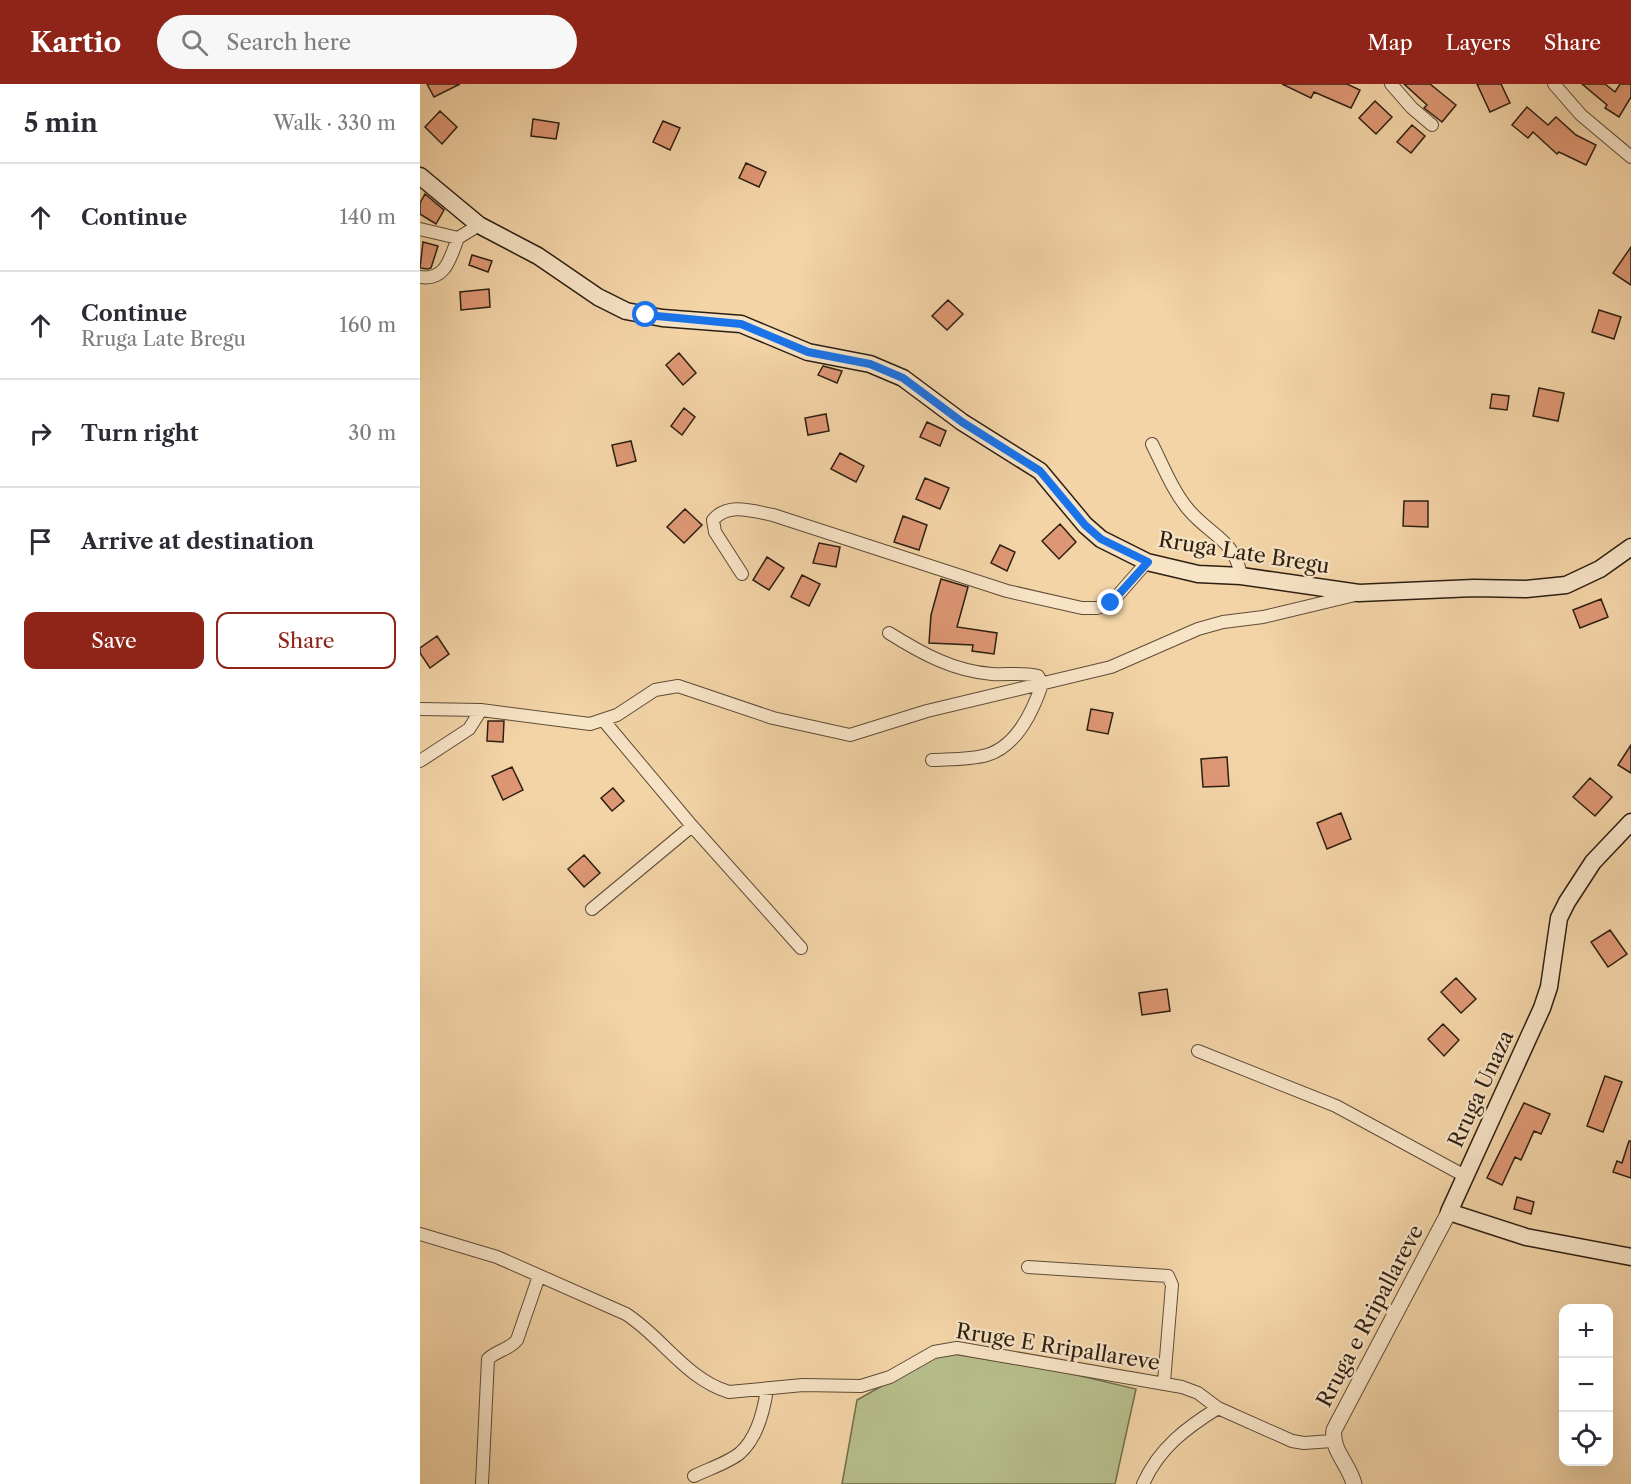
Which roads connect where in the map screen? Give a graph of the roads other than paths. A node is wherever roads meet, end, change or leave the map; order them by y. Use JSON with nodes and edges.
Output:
{"nodes":[{"id":1,"x":1391,"y":84,"type":"edge"},
{"id":2,"x":1554,"y":84,"type":"edge"},
{"id":3,"x":1432,"y":125,"type":"dead end"},
{"id":4,"x":1631,"y":157,"type":"edge"},
{"id":5,"x":420,"y":176,"type":"edge"},
{"id":6,"x":479,"y":225,"type":"junction"},
{"id":7,"x":420,"y":229,"type":"edge"},
{"id":8,"x":458,"y":238,"type":"junction"},
{"id":9,"x":420,"y":277,"type":"edge"},
{"id":10,"x":1152,"y":444,"type":"dead end"},
{"id":11,"x":1631,"y":548,"type":"edge"},
{"id":12,"x":1148,"y":562,"type":"junction"},
{"id":13,"x":742,"y":574,"type":"dead end"},
{"id":14,"x":1241,"y":576,"type":"junction"},
{"id":15,"x":1359,"y":594,"type":"junction"},
{"id":16,"x":889,"y":633,"type":"dead end"},
{"id":17,"x":1042,"y":684,"type":"junction"},
{"id":18,"x":420,"y":709,"type":"edge"},
{"id":19,"x":481,"y":710,"type":"junction"},
{"id":20,"x":604,"y":721,"type":"junction"},
{"id":21,"x":932,"y":760,"type":"dead end"},
{"id":22,"x":420,"y":761,"type":"edge"},
{"id":23,"x":1631,"y":822,"type":"edge"},
{"id":24,"x":692,"y":826,"type":"junction"},
{"id":25,"x":592,"y":909,"type":"dead end"},
{"id":26,"x":801,"y":948,"type":"dead end"},
{"id":27,"x":1198,"y":1051,"type":"dead end"},
{"id":28,"x":1465,"y":1176,"type":"junction"},
{"id":29,"x":1449,"y":1212,"type":"junction"},
{"id":30,"x":420,"y":1234,"type":"edge"},
{"id":31,"x":1631,"y":1257,"type":"edge"},
{"id":32,"x":1028,"y":1267,"type":"dead end"},
{"id":33,"x":539,"y":1276,"type":"junction"},
{"id":34,"x":1164,"y":1382,"type":"junction"},
{"id":35,"x":766,"y":1389,"type":"junction"},
{"id":36,"x":1218,"y":1408,"type":"junction"},
{"id":37,"x":1332,"y":1441,"type":"junction"},
{"id":38,"x":693,"y":1476,"type":"dead end"},
{"id":39,"x":482,"y":1484,"type":"edge"},
{"id":40,"x":1143,"y":1484,"type":"edge"},
{"id":41,"x":1354,"y":1484,"type":"edge"}],
"edges":[{"from":1,"to":3,"type":"street"},
{"from":2,"to":4,"type":"street"},
{"from":5,"to":6,"type":"main road","name":"Rruga Late Bregu"},
{"from":6,"to":8,"type":"street"},
{"from":6,"to":12,"type":"main road","name":"Rruga Late Bregu"},
{"from":7,"to":8,"type":"street"},
{"from":8,"to":9,"type":"street"},
{"from":10,"to":14,"type":"street"},
{"from":11,"to":15,"type":"main road","name":"Rruga Late Bregu"},
{"from":12,"to":13,"type":"street"},
{"from":12,"to":14,"type":"main road","name":"Rruga Late Bregu"},
{"from":14,"to":15,"type":"main road","name":"Rruga Late Bregu"},
{"from":15,"to":17,"type":"street"},
{"from":16,"to":17,"type":"street"},
{"from":17,"to":20,"type":"street"},
{"from":17,"to":21,"type":"street"},
{"from":18,"to":19,"type":"street"},
{"from":19,"to":20,"type":"street"},
{"from":19,"to":22,"type":"street"},
{"from":20,"to":24,"type":"street"},
{"from":23,"to":28,"type":"main road","name":"Rruga Unaza"},
{"from":24,"to":25,"type":"street"},
{"from":24,"to":26,"type":"street"},
{"from":27,"to":28,"type":"street"},
{"from":28,"to":29,"type":"main road","name":"Rruga Unaza"},
{"from":29,"to":31,"type":"main road"},
{"from":29,"to":37,"type":"street","name":"Rruga e Rripallareve"},
{"from":30,"to":33,"type":"street","name":"Rruge E Rripallareve"},
{"from":32,"to":34,"type":"street"},
{"from":33,"to":35,"type":"street","name":"Rruge E Rripallareve"},
{"from":33,"to":39,"type":"street"},
{"from":34,"to":35,"type":"street","name":"Rruge E Rripallareve"},
{"from":34,"to":36,"type":"street","name":"Rruge E Rripallareve"},
{"from":35,"to":38,"type":"street"},
{"from":36,"to":37,"type":"street","name":"Rruga e Rripallareve"},
{"from":36,"to":40,"type":"street"},
{"from":37,"to":41,"type":"street","name":"Rruga e Rripallareve"}]}
